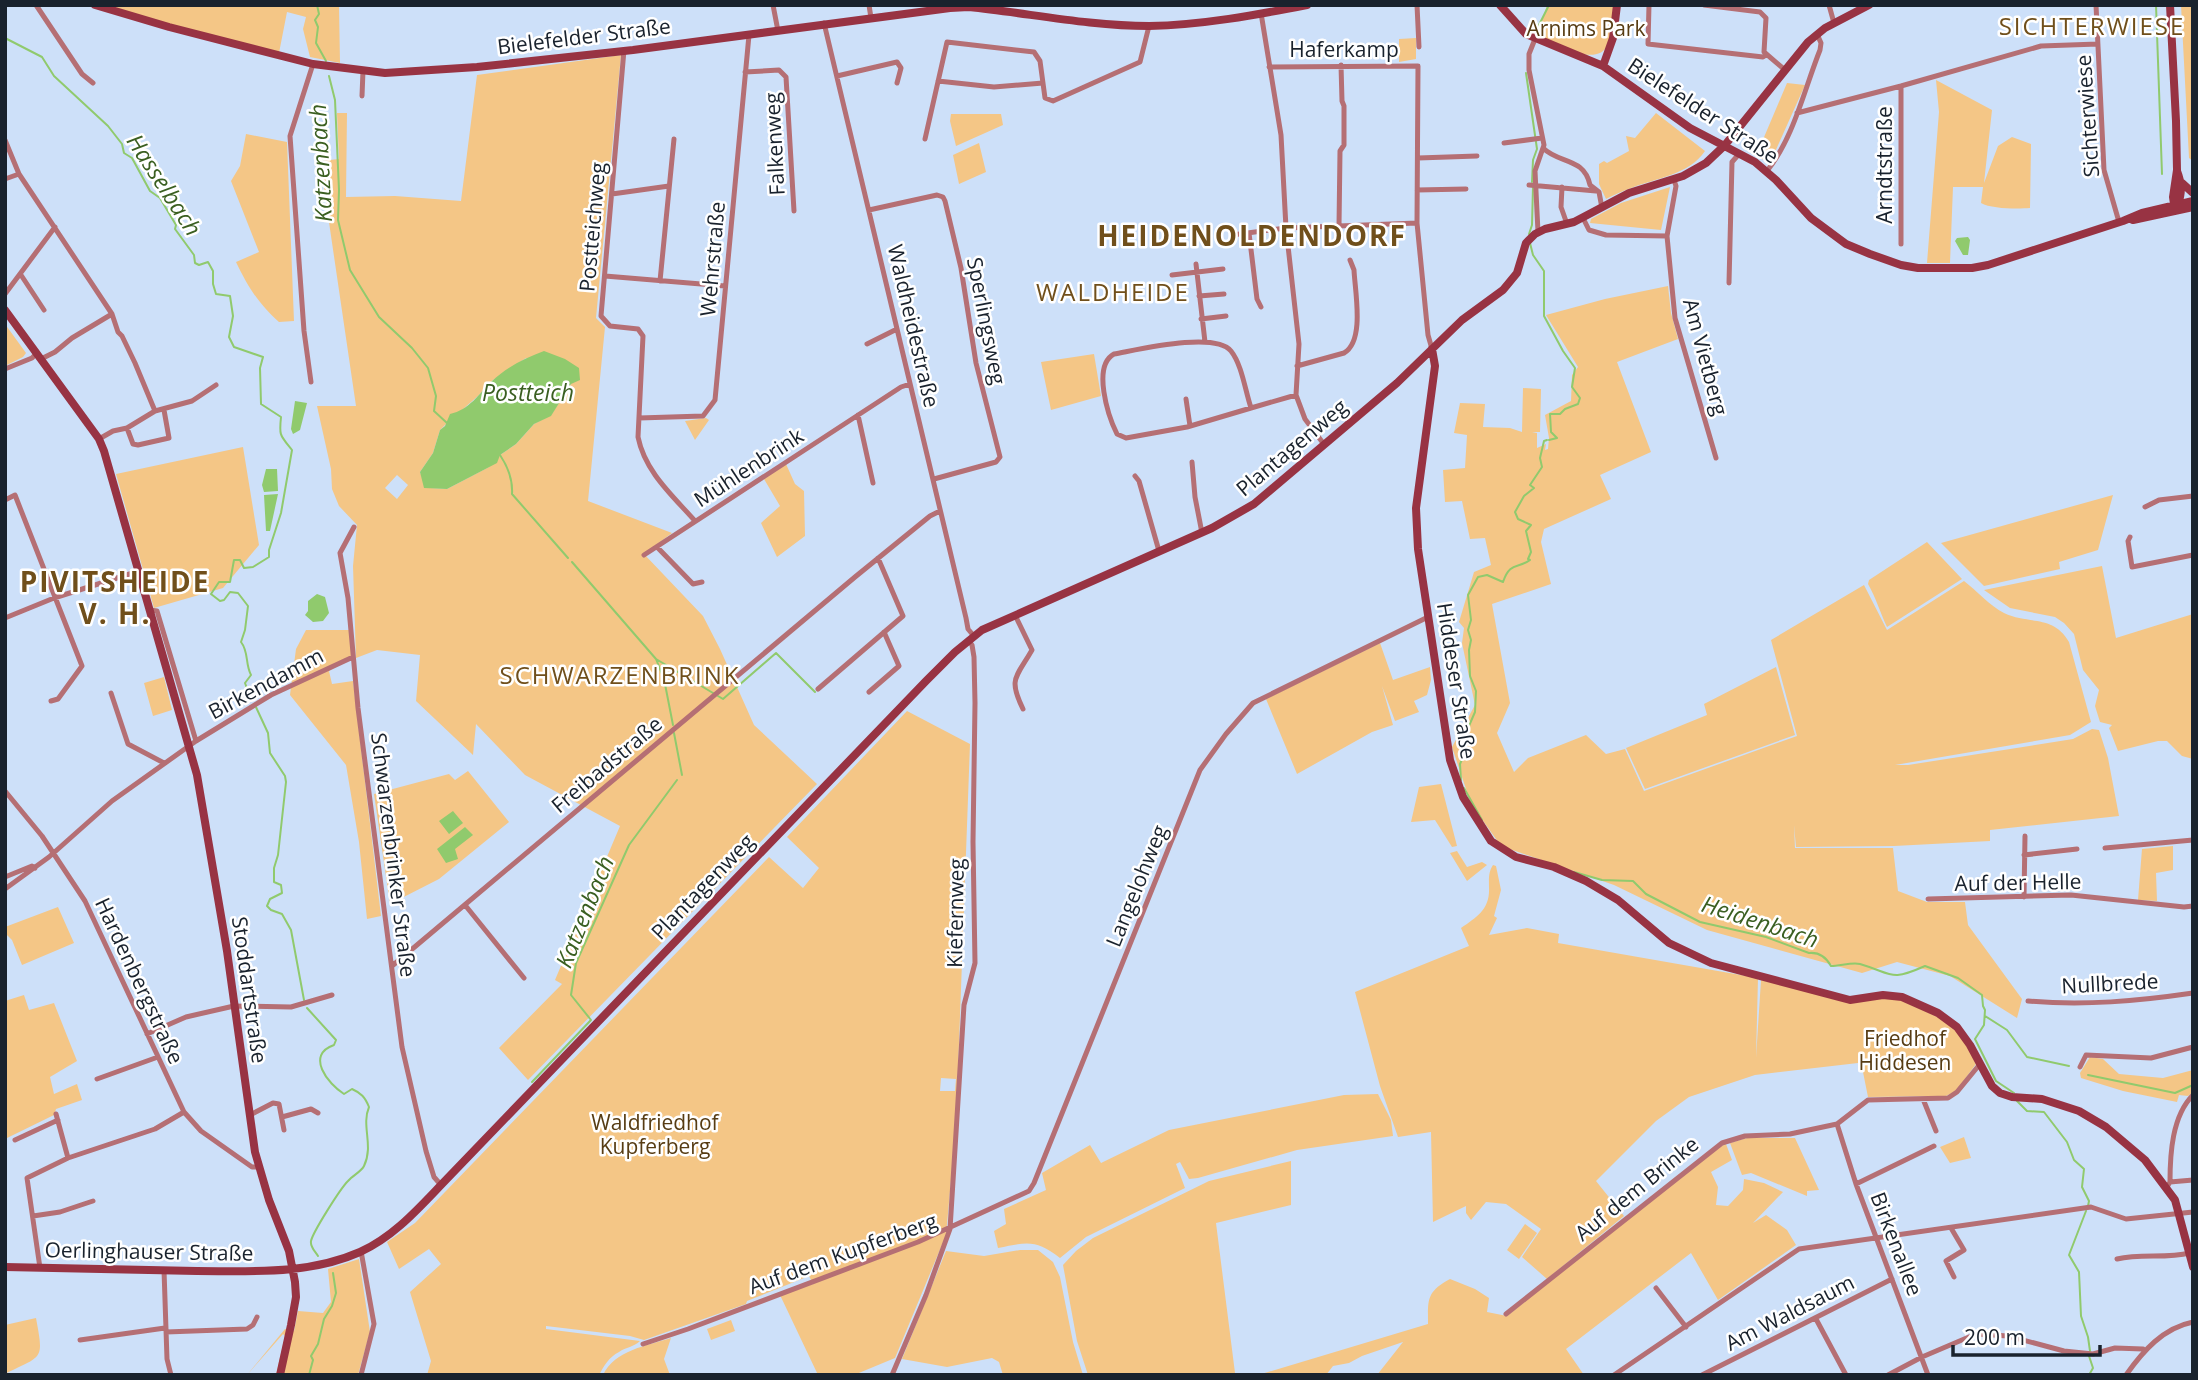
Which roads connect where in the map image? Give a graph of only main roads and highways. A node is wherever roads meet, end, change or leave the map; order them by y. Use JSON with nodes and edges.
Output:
{"nodes":[{"id":1,"x":94,"y":5,"type":"edge"},
{"id":2,"x":1307,"y":5,"type":"edge"},
{"id":3,"x":1500,"y":5,"type":"edge"},
{"id":4,"x":1617,"y":5,"type":"edge"},
{"id":5,"x":1869,"y":5,"type":"edge"},
{"id":6,"x":2170,"y":5,"type":"edge"},
{"id":7,"x":985,"y":7,"type":"edge"},
{"id":8,"x":1603,"y":66,"type":"junction"},
{"id":9,"x":1725,"y":145,"type":"junction"},
{"id":10,"x":2177,"y":170,"type":"junction"},
{"id":11,"x":2182,"y":183,"type":"junction"},
{"id":12,"x":2193,"y":193,"type":"edge"},
{"id":13,"x":2193,"y":201,"type":"edge"},
{"id":14,"x":2176,"y":206,"type":"junction"},
{"id":15,"x":2193,"y":207,"type":"edge"},
{"id":16,"x":5,"y":310,"type":"edge"},
{"id":17,"x":1432,"y":349,"type":"junction"},
{"id":18,"x":5,"y":1267,"type":"edge"},
{"id":19,"x":2193,"y":1267,"type":"edge"},
{"id":20,"x":291,"y":1270,"type":"junction"},
{"id":21,"x":280,"y":1375,"type":"edge"}],
"edges":[{"from":1,"to":7,"type":"main road","name":"Bielefelder Straße"},
{"from":2,"to":7,"type":"main road","name":"Bielefelder Straße"},
{"from":3,"to":8,"type":"main road","name":"Bielefelder Straße"},
{"from":4,"to":8,"type":"main road"},
{"from":5,"to":9,"type":"main road"},
{"from":6,"to":10,"type":"main road"},
{"from":8,"to":9,"type":"main road","name":"Bielefelder Straße"},
{"from":9,"to":14,"type":"main road","name":"Bielefelder Straße"},
{"from":9,"to":17,"type":"main road"},
{"from":10,"to":11,"type":"main road"},
{"from":10,"to":14,"type":"main road"},
{"from":11,"to":12,"type":"main road"},
{"from":11,"to":14,"type":"main road"},
{"from":13,"to":14,"type":"main road","name":"Bielefelder Straße"},
{"from":14,"to":15,"type":"main road","name":"Bielefelder Straße"},
{"from":16,"to":20,"type":"main road","name":"Stoddartstraße"},
{"from":17,"to":19,"type":"main road","name":"Hiddeser Straße"},
{"from":17,"to":20,"type":"main road","name":"Plantagenweg"},
{"from":18,"to":20,"type":"main road","name":"Oerlinghauser Straße"},
{"from":20,"to":21,"type":"main road","name":"Stoddartstraße"}]}
